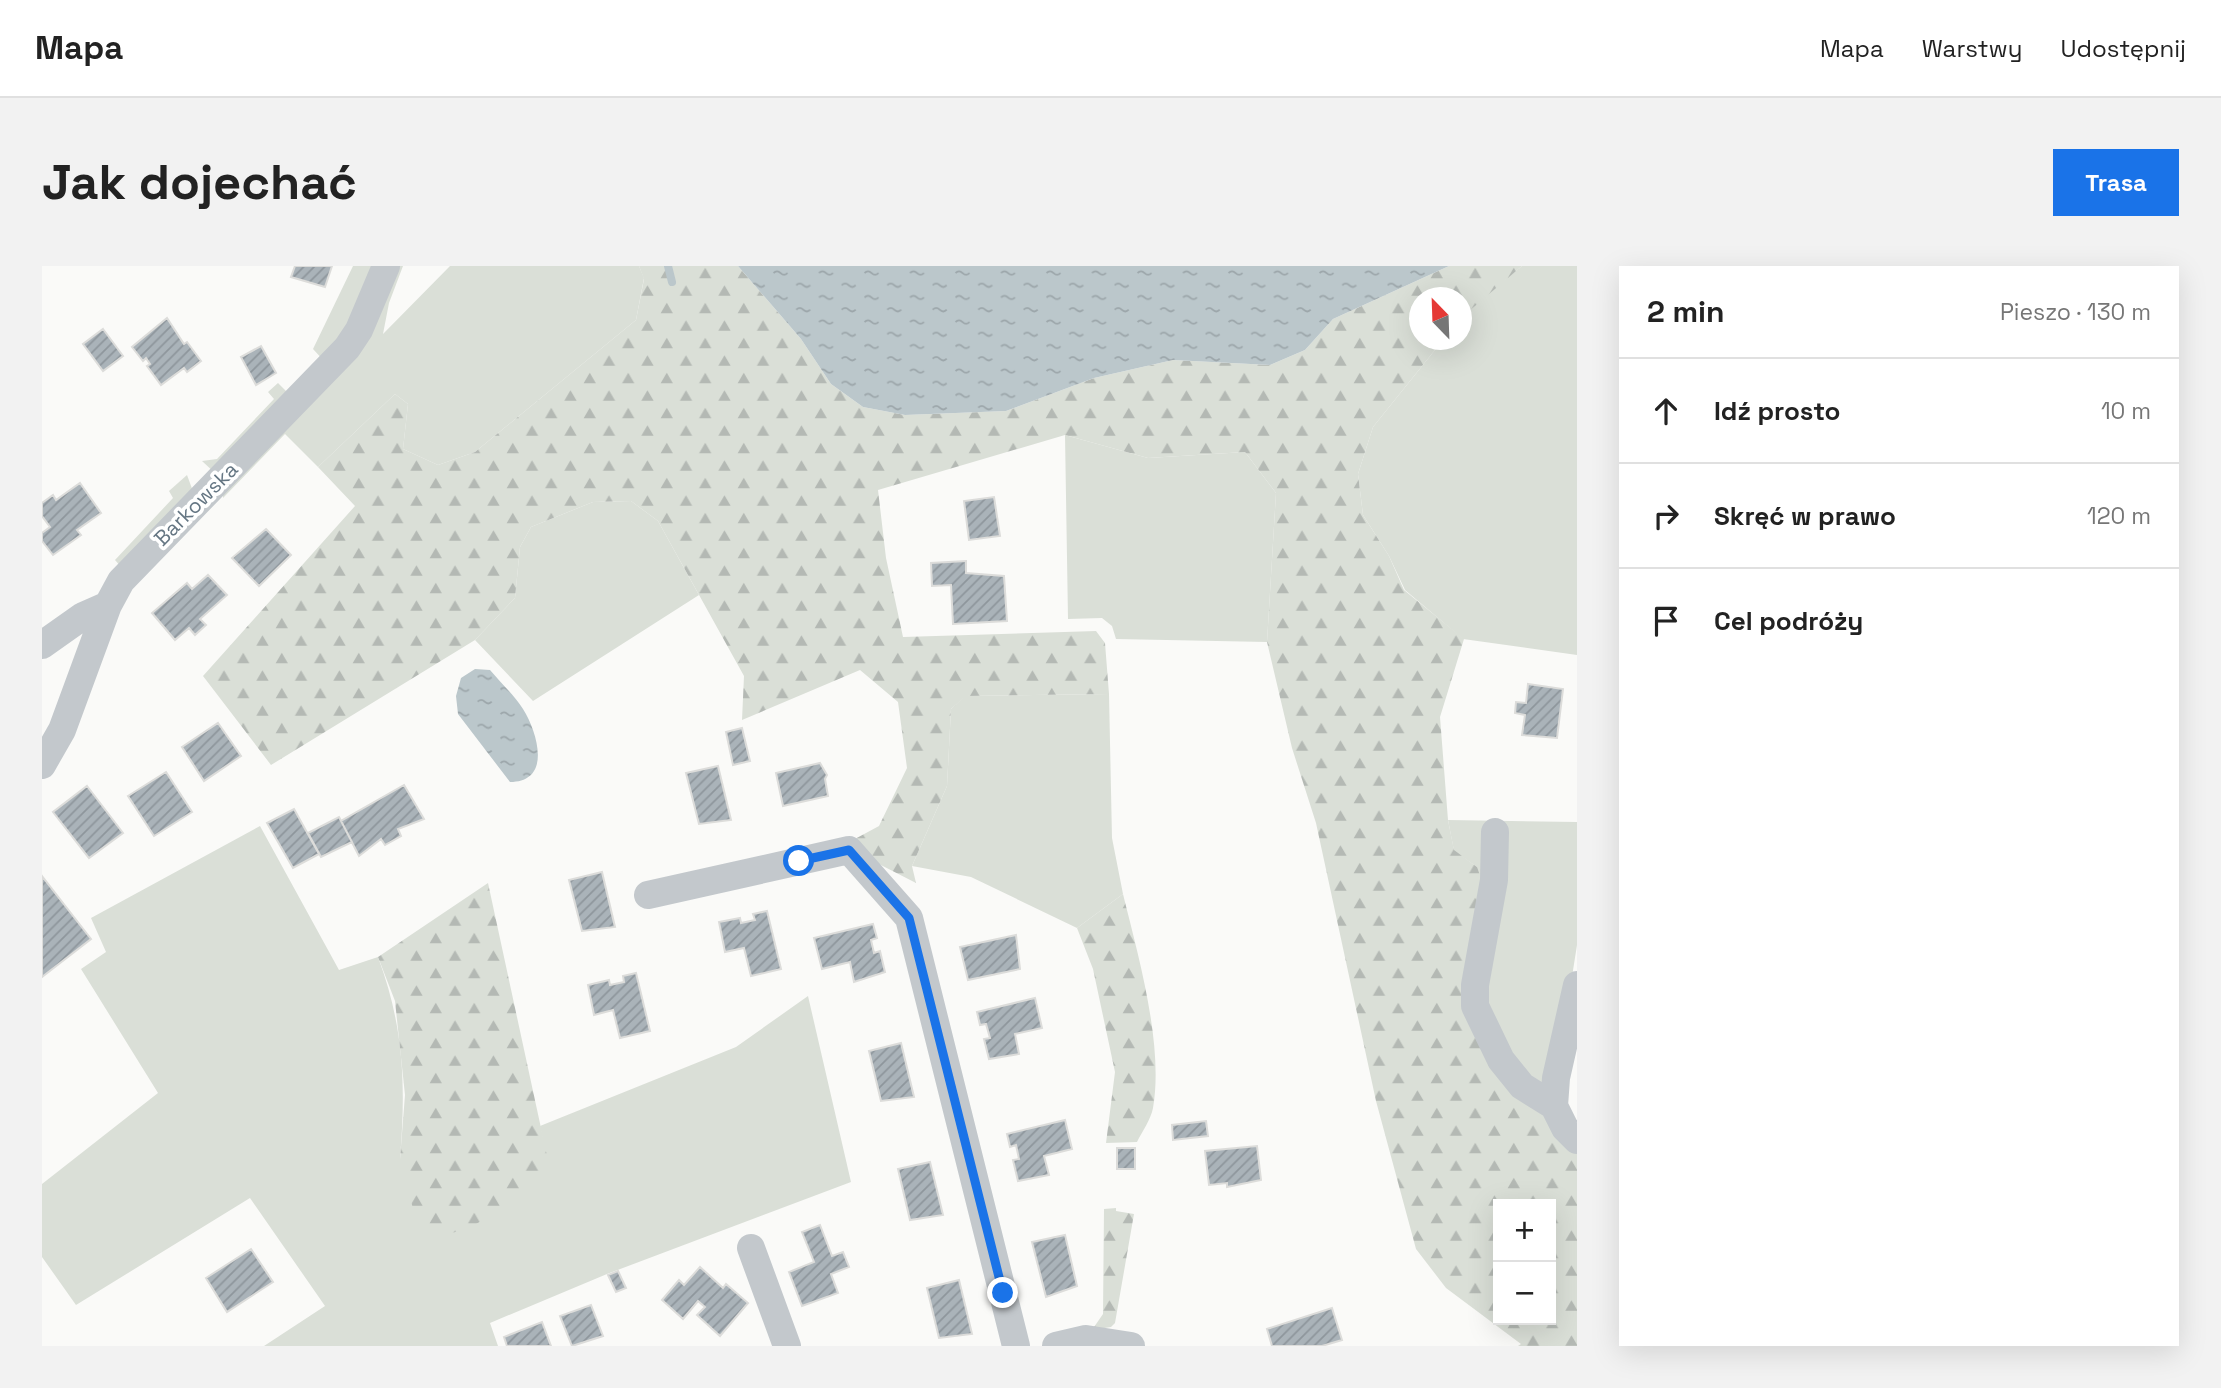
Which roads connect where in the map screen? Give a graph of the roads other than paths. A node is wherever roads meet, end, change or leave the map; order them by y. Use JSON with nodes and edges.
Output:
{"nodes":[{"id":1,"x":386,"y":266,"type":"edge"},
{"id":2,"x":108,"y":605,"type":"junction"},
{"id":3,"x":42,"y":645,"type":"edge"},
{"id":4,"x":42,"y":765,"type":"edge"},
{"id":5,"x":1494,"y":832,"type":"dead end"},
{"id":6,"x":648,"y":895,"type":"dead end"},
{"id":7,"x":1577,"y":985,"type":"edge"},
{"id":8,"x":1554,"y":1106,"type":"junction"},
{"id":9,"x":1577,"y":1140,"type":"edge"},
{"id":10,"x":751,"y":1248,"type":"dead end"},
{"id":11,"x":787,"y":1346,"type":"edge"},
{"id":12,"x":1016,"y":1346,"type":"edge"},
{"id":13,"x":1056,"y":1346,"type":"edge"},
{"id":14,"x":1131,"y":1346,"type":"edge"}],
"edges":[{"from":1,"to":2,"type":"street","name":"Barkowska"},
{"from":2,"to":3,"type":"street"},
{"from":2,"to":4,"type":"street","name":"Barkowska"},
{"from":5,"to":8,"type":"street"},
{"from":6,"to":12,"type":"street"},
{"from":7,"to":8,"type":"street"},
{"from":8,"to":9,"type":"street"},
{"from":10,"to":11,"type":"street"},
{"from":13,"to":14,"type":"street"}]}
